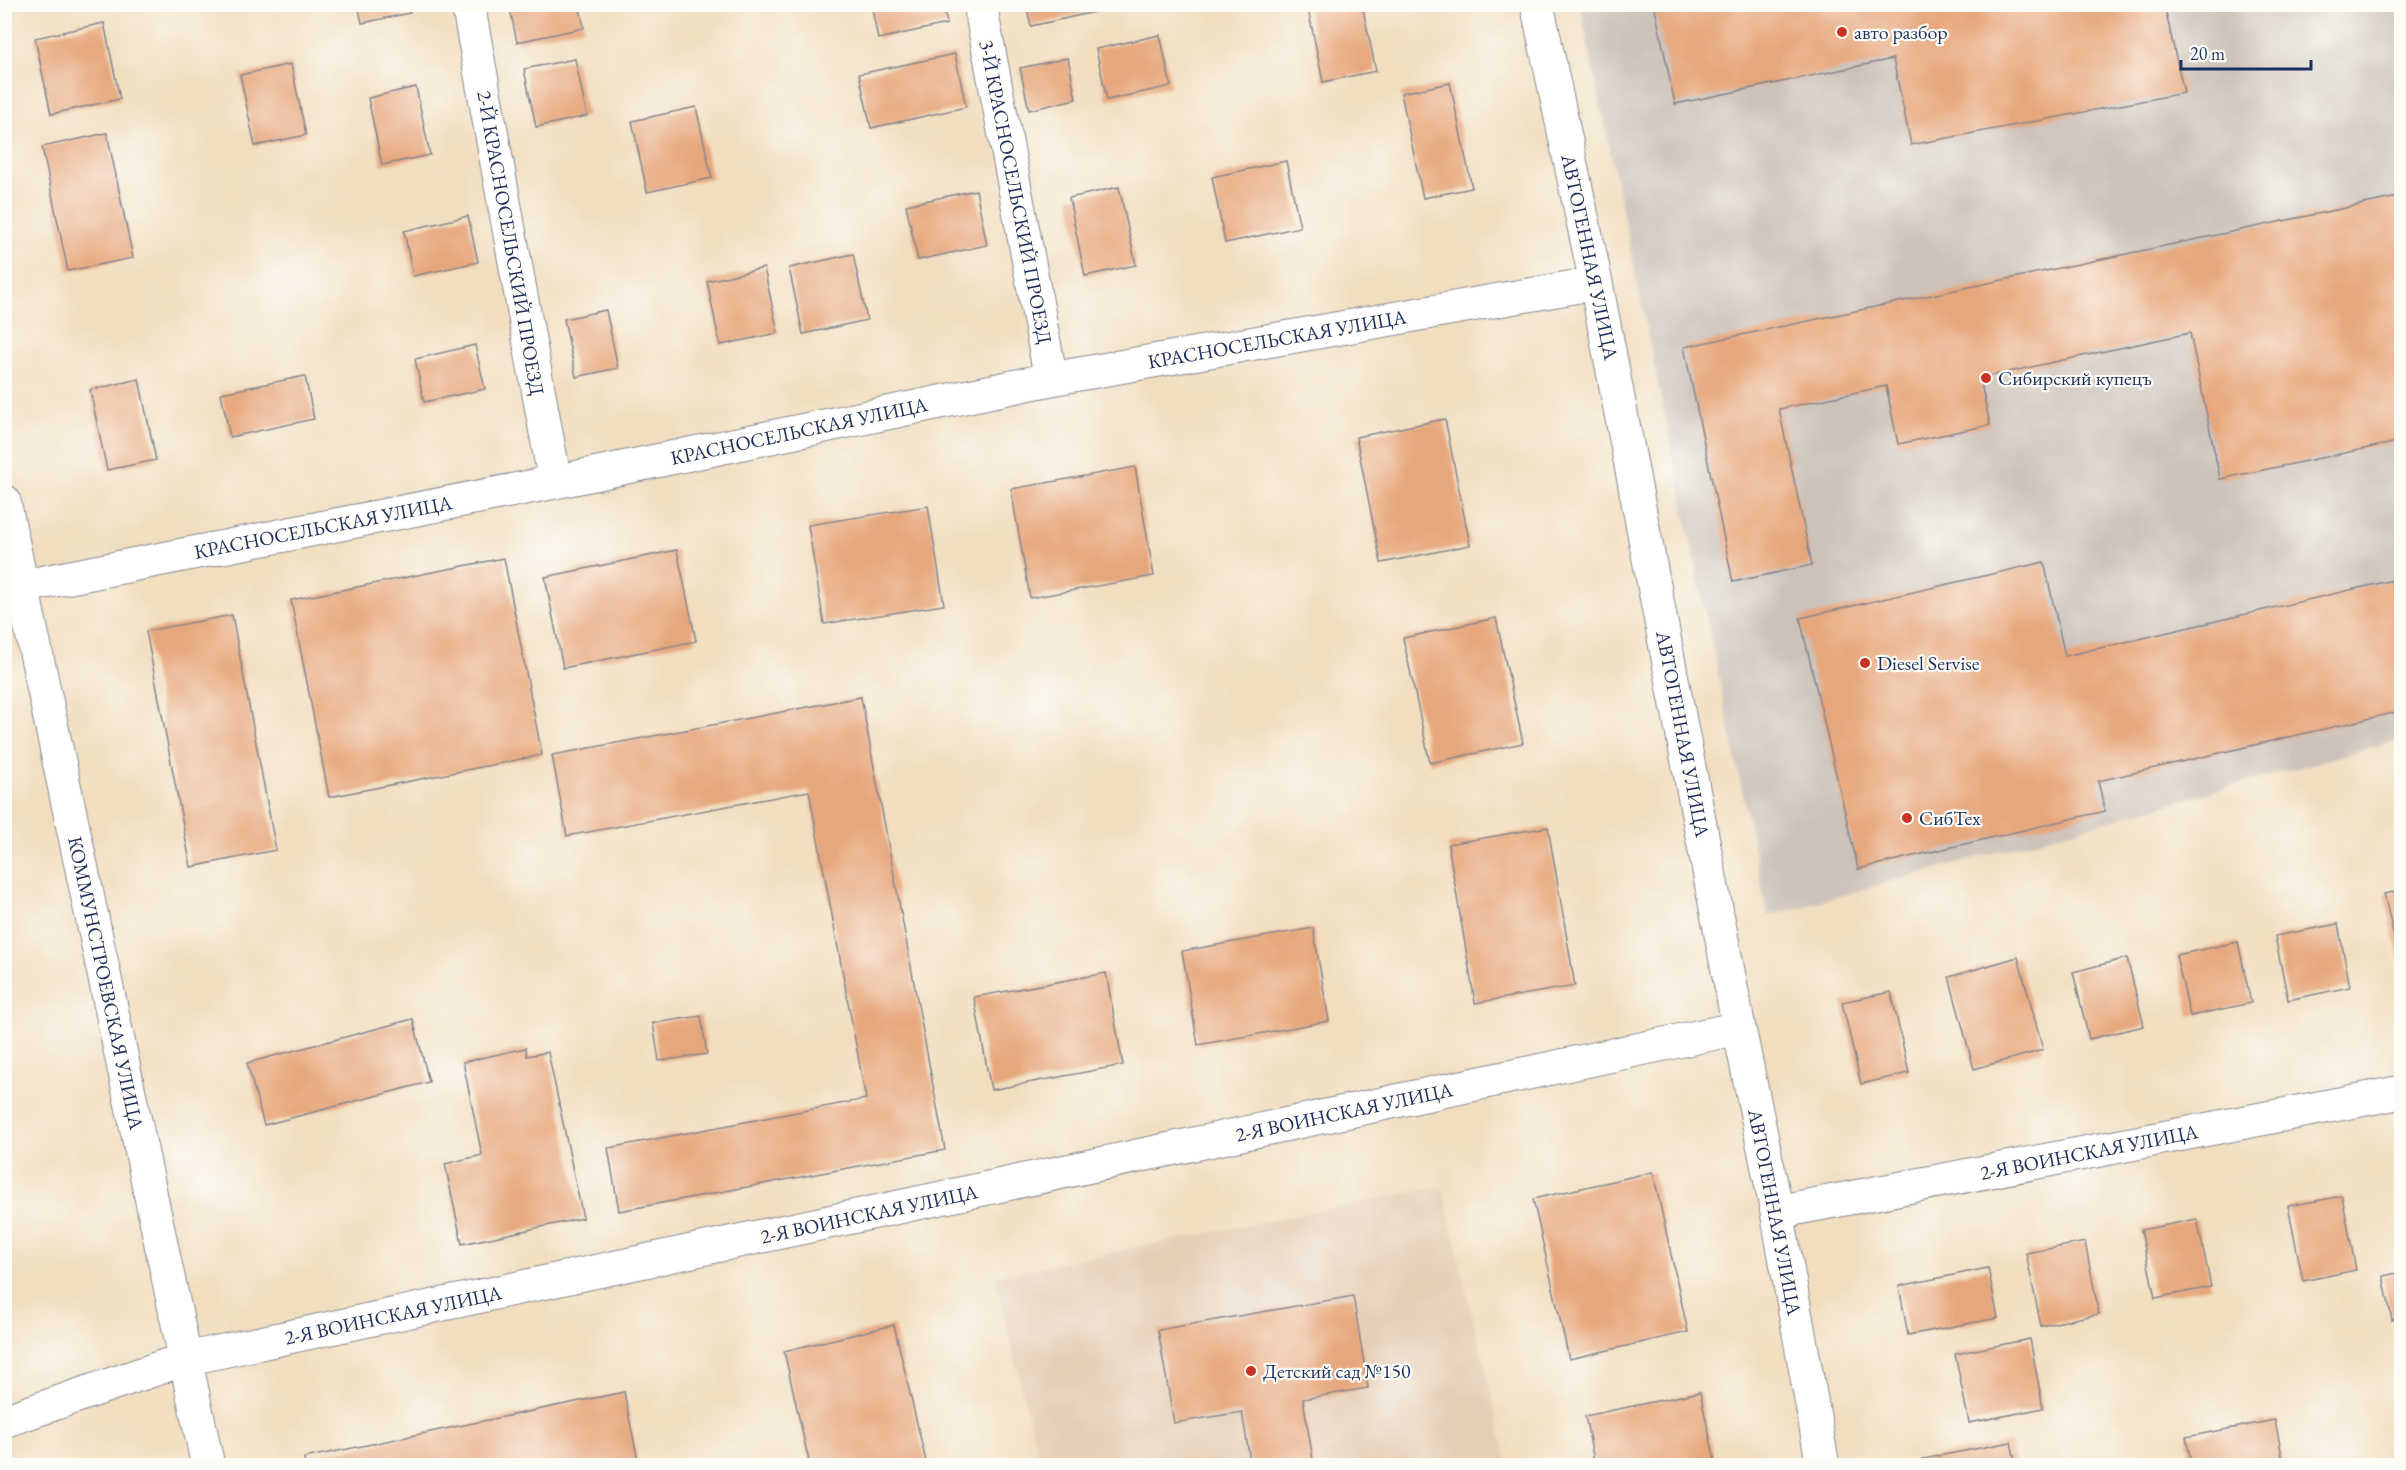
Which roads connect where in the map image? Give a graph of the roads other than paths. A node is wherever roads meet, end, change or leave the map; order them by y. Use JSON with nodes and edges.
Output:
{"nodes":[{"id":1,"x":468,"y":4,"type":"edge"},
{"id":2,"x":980,"y":4,"type":"edge"},
{"id":3,"x":1537,"y":4,"type":"edge"},
{"id":4,"x":1596,"y":283,"type":"junction"},
{"id":5,"x":1051,"y":379,"type":"junction"},
{"id":6,"x":555,"y":482,"type":"junction"},
{"id":7,"x":4,"y":501,"type":"edge"},
{"id":8,"x":13,"y":588,"type":"edge"},
{"id":9,"x":1739,"y":1028,"type":"junction"},
{"id":10,"x":2402,"y":1092,"type":"edge"},
{"id":11,"x":1777,"y":1212,"type":"junction"},
{"id":12,"x":185,"y":1359,"type":"junction"},
{"id":13,"x":4,"y":1421,"type":"edge"},
{"id":14,"x":208,"y":1466,"type":"edge"},
{"id":15,"x":1823,"y":1466,"type":"edge"}],
"edges":[{"from":1,"to":6,"type":"street","name":"2-Й КРАСНОСЕЛЬСКИЙ ПРОЕЗД"},
{"from":2,"to":5,"type":"street","name":"3-Й КРАСНОСЕЛЬСКИЙ ПРОЕЗД"},
{"from":3,"to":4,"type":"street","name":"АВТОГЕННАЯ УЛИЦА"},
{"from":4,"to":5,"type":"street","name":"КРАСНОСЕЛЬСКАЯ УЛИЦА"},
{"from":4,"to":9,"type":"street","name":"АВТОГЕННАЯ УЛИЦА"},
{"from":5,"to":6,"type":"street","name":"КРАСНОСЕЛЬСКАЯ УЛИЦА"},
{"from":6,"to":8,"type":"street","name":"КРАСНОСЕЛЬСКАЯ УЛИЦА"},
{"from":7,"to":8,"type":"street","name":"КОММУНСТРОЕВСКАЯ УЛИЦА"},
{"from":8,"to":12,"type":"street","name":"КОММУНСТРОЕВСКАЯ УЛИЦА"},
{"from":9,"to":11,"type":"street","name":"АВТОГЕННАЯ УЛИЦА"},
{"from":9,"to":12,"type":"street","name":"2-Я ВОИНСКАЯ УЛИЦА"},
{"from":10,"to":11,"type":"street","name":"2-Я ВОИНСКАЯ УЛИЦА"},
{"from":11,"to":15,"type":"street","name":"АВТОГЕННАЯ УЛИЦА"},
{"from":12,"to":13,"type":"street","name":"2-Я ВОИНСКАЯ УЛИЦА"},
{"from":12,"to":14,"type":"street","name":"КОММУНСТРОЕВСКАЯ УЛИЦА"}]}
